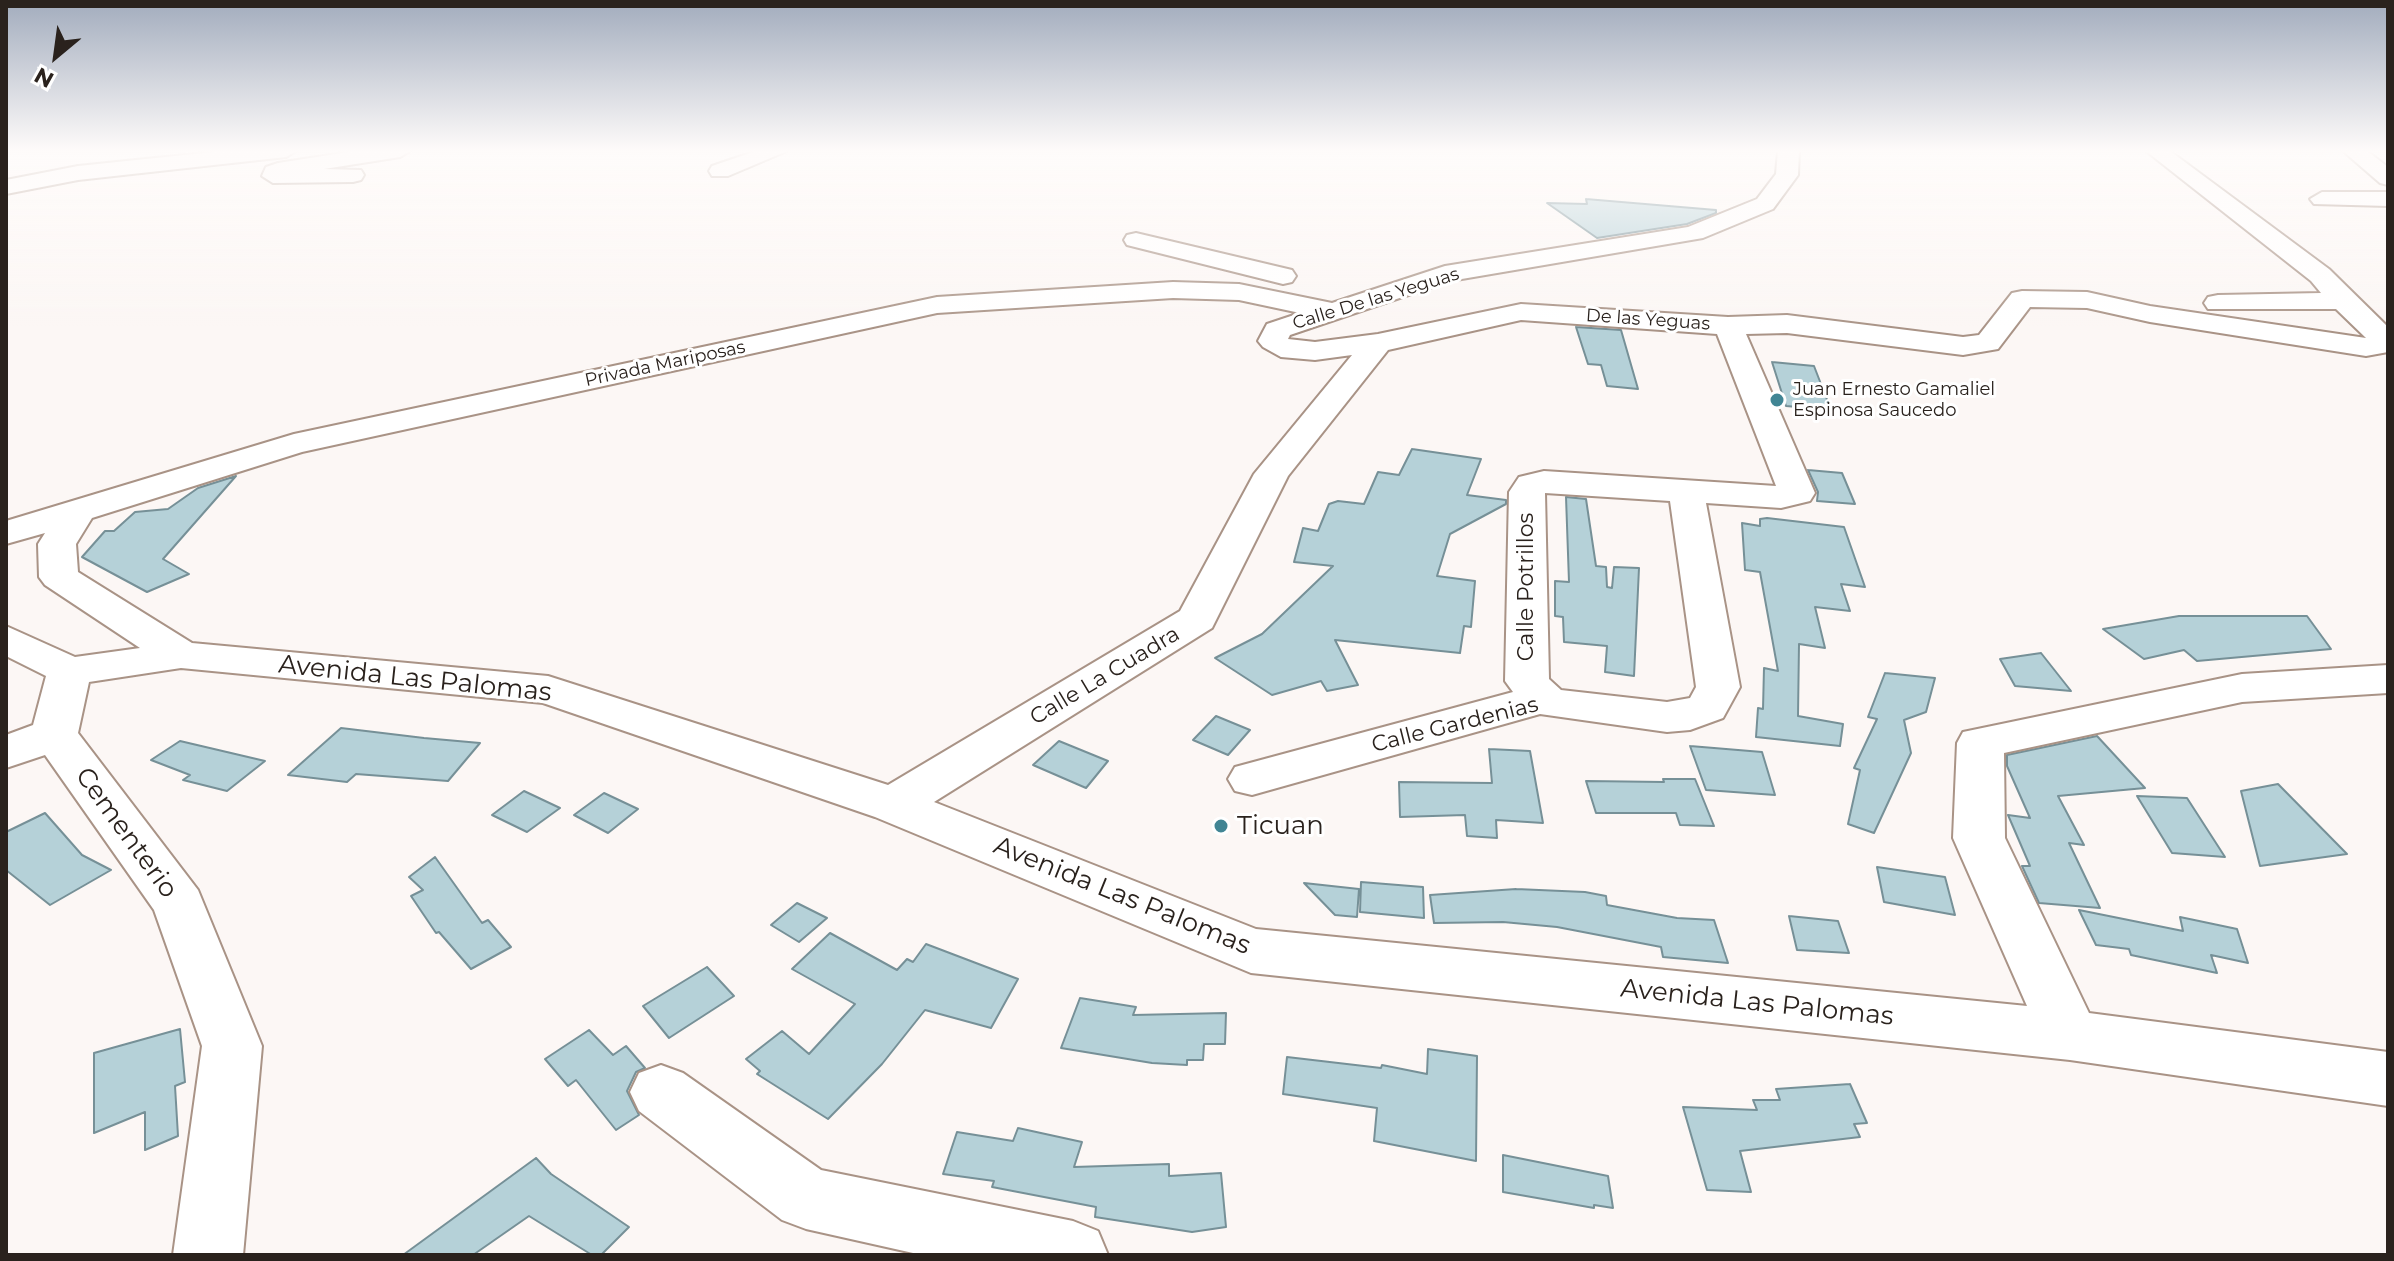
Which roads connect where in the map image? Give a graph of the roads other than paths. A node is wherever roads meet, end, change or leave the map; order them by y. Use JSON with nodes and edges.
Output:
{"nodes":[{"id":1,"x":1751,"y":210,"type":"edge"},
{"id":2,"x":2234,"y":210,"type":"edge"},
{"id":3,"x":1136,"y":240,"type":"dead end"},
{"id":4,"x":2343,"y":301,"type":"junction"},
{"id":5,"x":1368,"y":302,"type":"junction"},
{"id":6,"x":2204,"y":303,"type":"dead end"},
{"id":7,"x":1337,"y":312,"type":"junction"},
{"id":8,"x":1728,"y":326,"type":"junction"},
{"id":9,"x":1378,"y":343,"type":"junction"},
{"id":10,"x":1281,"y":348,"type":"joint"},
{"id":11,"x":1544,"y":482,"type":"joint"},
{"id":12,"x":1686,"y":489,"type":"junction"},
{"id":13,"x":78,"y":511,"type":"junction"},
{"id":14,"x":6,"y":533,"type":"edge"},
{"id":15,"x":6,"y":639,"type":"edge"},
{"id":16,"x":181,"y":655,"type":"junction"},
{"id":17,"x":69,"y":671,"type":"junction"},
{"id":18,"x":2388,"y":679,"type":"edge"},
{"id":19,"x":1541,"y":699,"type":"junction"},
{"id":20,"x":30,"y":743,"type":"edge"},
{"id":21,"x":1252,"y":779,"type":"dead end"},
{"id":22,"x":893,"y":805,"type":"junction"},
{"id":23,"x":2070,"y":1035,"type":"junction"},
{"id":24,"x":2388,"y":1079,"type":"edge"},
{"id":25,"x":661,"y":1092,"type":"dead end"},
{"id":26,"x":208,"y":1255,"type":"edge"},
{"id":27,"x":1073,"y":1255,"type":"edge"}],
"edges":[{"from":1,"to":5,"type":"street","name":"Calle De las Yeguas"},
{"from":2,"to":4,"type":"street"},
{"from":3,"to":5,"type":"street"},
{"from":4,"to":6,"type":"street"},
{"from":4,"to":8,"type":"street"},
{"from":5,"to":7,"type":"street","name":"Calle De las Yeguas"},
{"from":7,"to":10,"type":"street","name":"Calle De las Yeguas"},
{"from":7,"to":13,"type":"street","name":"Privada Mariposas"},
{"from":8,"to":9,"type":"street","name":"De las Yeguas"},
{"from":8,"to":12,"type":"street","name":"De las Yeguas"},
{"from":9,"to":10,"type":"street","name":"De las Yeguas"},
{"from":9,"to":22,"type":"street","name":"Calle La Cuadra"},
{"from":11,"to":12,"type":"street","name":"De las Yeguas"},
{"from":11,"to":19,"type":"street","name":"Calle Potrillos"},
{"from":12,"to":19,"type":"street","name":"Calle Gardenias"},
{"from":13,"to":14,"type":"street","name":"Privada Mariposas"},
{"from":13,"to":16,"type":"street"},
{"from":15,"to":17,"type":"street"},
{"from":16,"to":17,"type":"street","name":"Avenida Las Palomas"},
{"from":16,"to":22,"type":"street","name":"Avenida Las Palomas"},
{"from":17,"to":20,"type":"street","name":"Cementerio"},
{"from":18,"to":23,"type":"street"},
{"from":19,"to":21,"type":"street","name":"Calle Gardenias"},
{"from":20,"to":26,"type":"street","name":"Cementerio"},
{"from":22,"to":23,"type":"street","name":"Avenida Las Palomas"},
{"from":23,"to":24,"type":"street","name":"Avenida Las Palomas"},
{"from":25,"to":27,"type":"street"}]}
